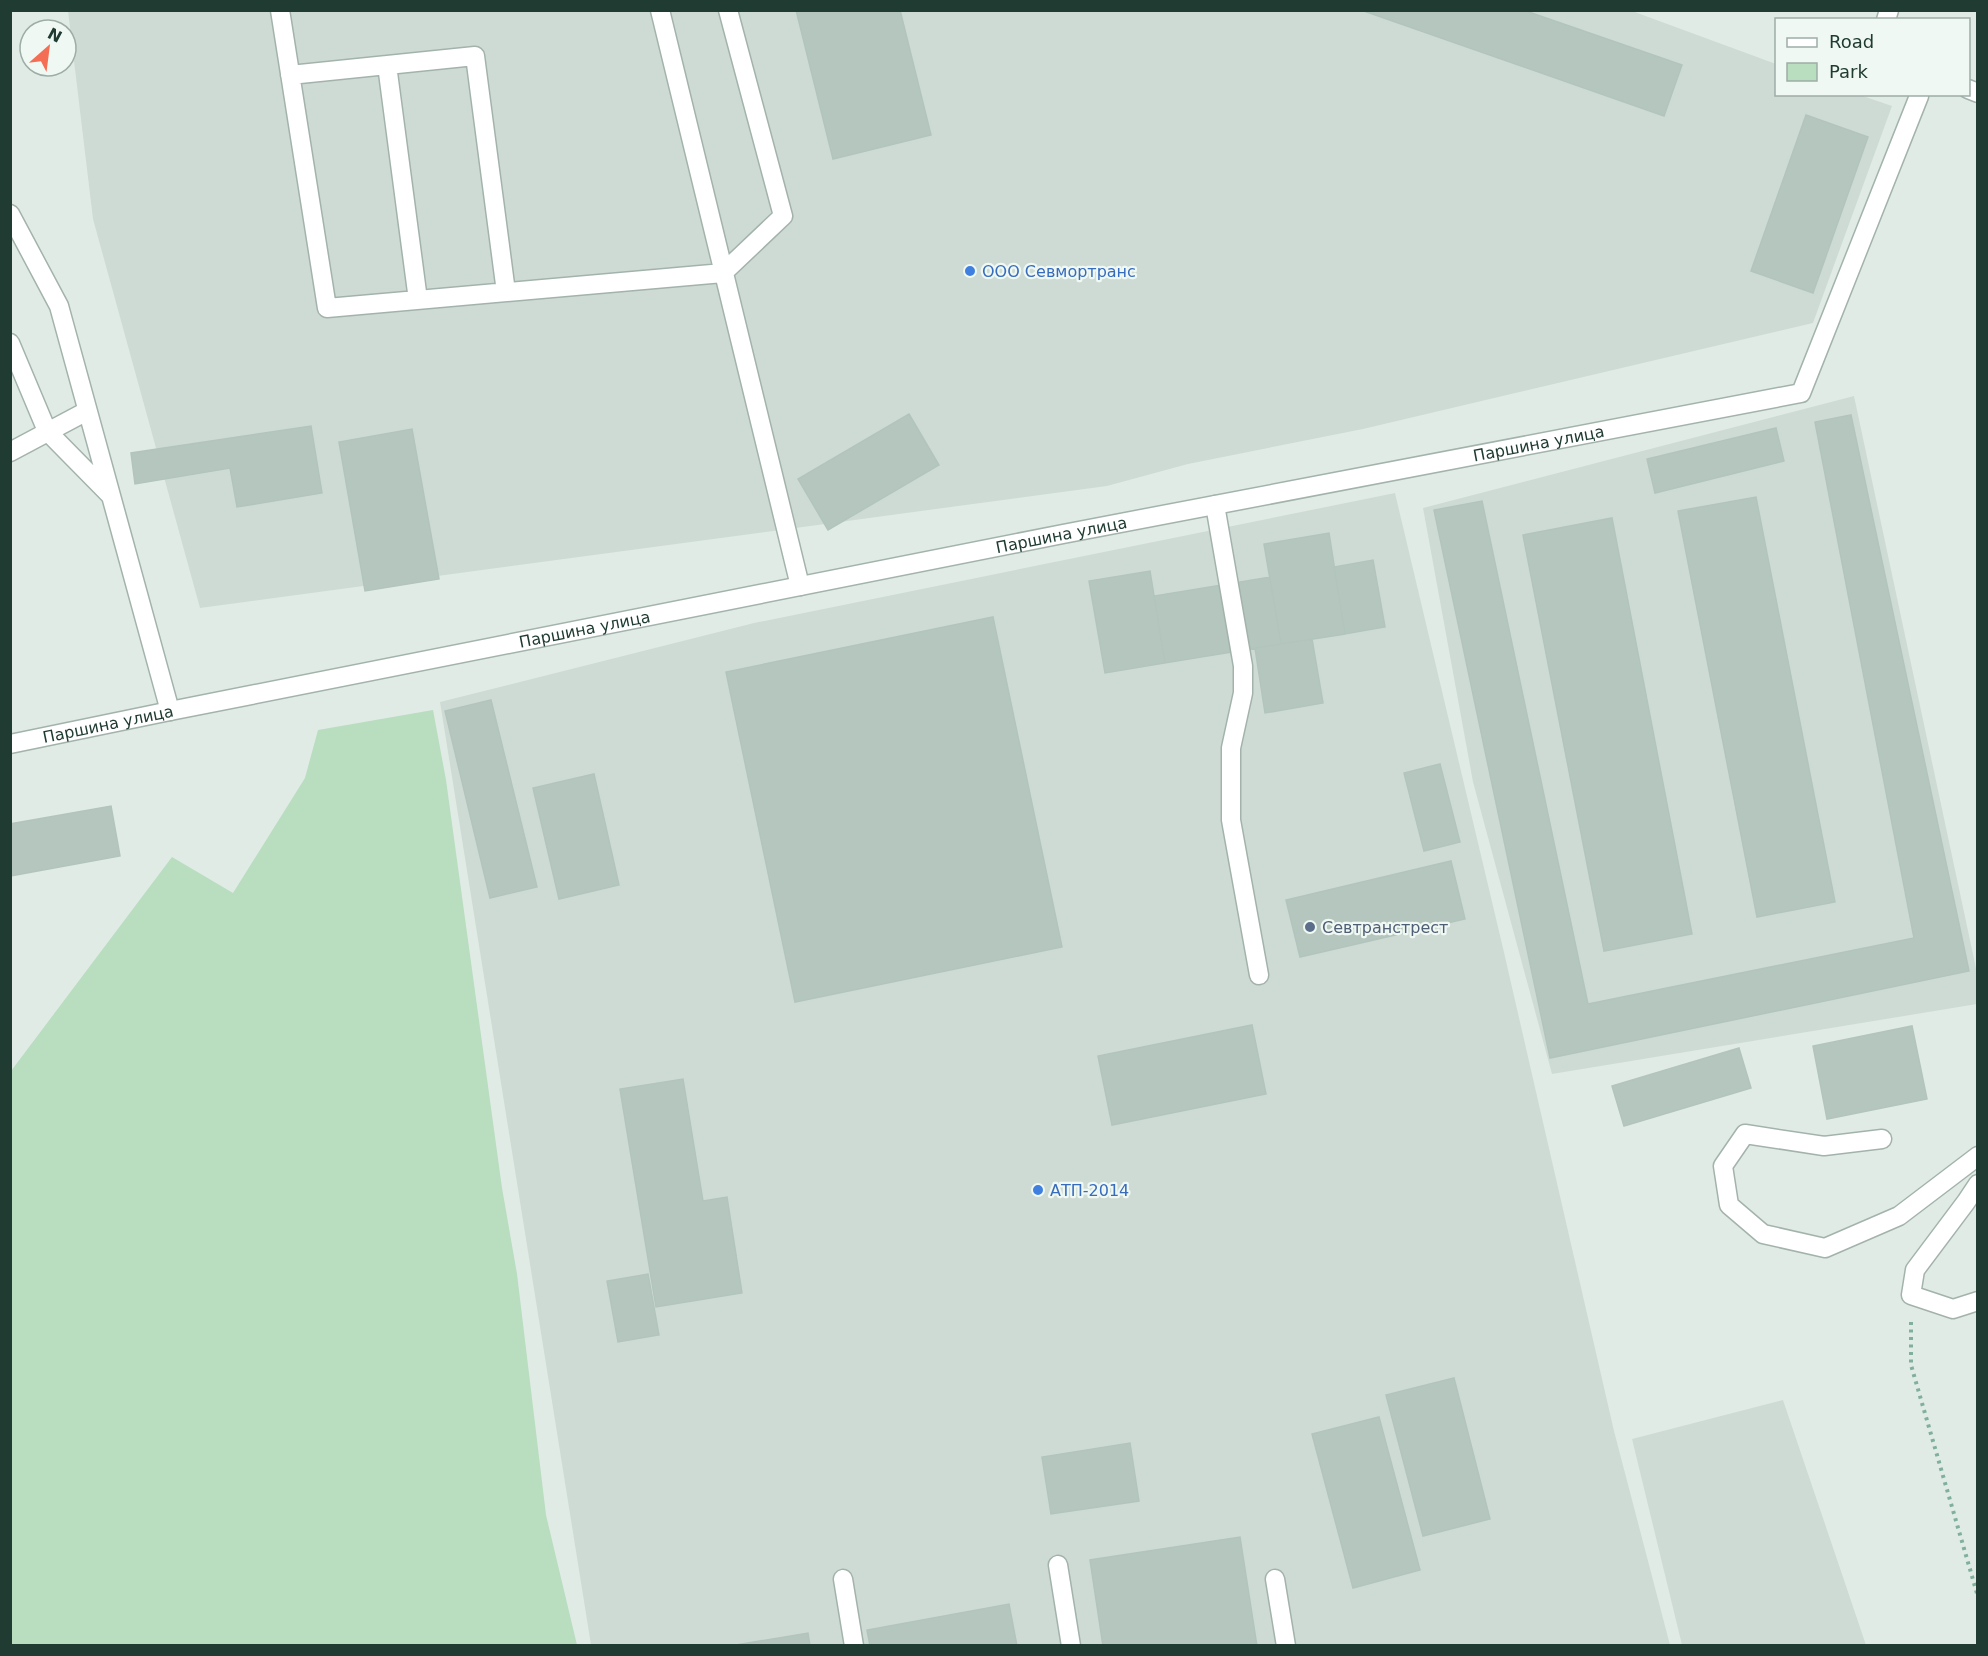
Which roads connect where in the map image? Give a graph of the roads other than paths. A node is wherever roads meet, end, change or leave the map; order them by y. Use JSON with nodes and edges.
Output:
{"nodes":[{"id":1,"x":280,"y":10,"type":"edge"},
{"id":2,"x":660,"y":10,"type":"edge"},
{"id":3,"x":728,"y":10,"type":"edge"},
{"id":4,"x":387,"y":65,"type":"junction"},
{"id":5,"x":290,"y":75,"type":"junction"},
{"id":6,"x":1919,"y":96,"type":"edge"},
{"id":7,"x":10,"y":214,"type":"edge"},
{"id":8,"x":723,"y":273,"type":"junction"},
{"id":9,"x":506,"y":292,"type":"junction"},
{"id":10,"x":418,"y":300,"type":"junction"},
{"id":11,"x":10,"y":344,"type":"edge"},
{"id":12,"x":87,"y":411,"type":"junction"},
{"id":13,"x":47,"y":431,"type":"junction"},
{"id":14,"x":10,"y":452,"type":"edge"},
{"id":15,"x":111,"y":496,"type":"junction"},
{"id":16,"x":1215,"y":505,"type":"junction"},
{"id":17,"x":800,"y":586,"type":"junction"},
{"id":18,"x":170,"y":711,"type":"junction"},
{"id":19,"x":10,"y":744,"type":"edge"},
{"id":20,"x":1259,"y":975,"type":"dead end"},
{"id":21,"x":1882,"y":1139,"type":"dead end"},
{"id":22,"x":1977,"y":1156,"type":"edge"},
{"id":23,"x":1977,"y":1184,"type":"edge"},
{"id":24,"x":1977,"y":1301,"type":"edge"},
{"id":25,"x":1058,"y":1565,"type":"dead end"},
{"id":26,"x":843,"y":1579,"type":"dead end"},
{"id":27,"x":1275,"y":1579,"type":"dead end"},
{"id":28,"x":854,"y":1646,"type":"edge"},
{"id":29,"x":1071,"y":1646,"type":"edge"},
{"id":30,"x":1287,"y":1646,"type":"edge"}],
"edges":[{"from":1,"to":5,"type":"street"},
{"from":2,"to":8,"type":"street"},
{"from":3,"to":8,"type":"street"},
{"from":4,"to":5,"type":"street"},
{"from":4,"to":9,"type":"street"},
{"from":4,"to":10,"type":"street"},
{"from":5,"to":10,"type":"street"},
{"from":6,"to":16,"type":"street","name":"Паршина улица"},
{"from":7,"to":12,"type":"street"},
{"from":8,"to":9,"type":"street"},
{"from":8,"to":17,"type":"street"},
{"from":9,"to":10,"type":"street"},
{"from":11,"to":13,"type":"street"},
{"from":12,"to":13,"type":"street"},
{"from":12,"to":15,"type":"street"},
{"from":13,"to":14,"type":"street"},
{"from":13,"to":15,"type":"street"},
{"from":15,"to":18,"type":"street"},
{"from":16,"to":17,"type":"street","name":"Паршина улица"},
{"from":16,"to":20,"type":"street"},
{"from":17,"to":18,"type":"street","name":"Паршина улица"},
{"from":18,"to":19,"type":"street","name":"Паршина улица"},
{"from":21,"to":22,"type":"street"},
{"from":23,"to":24,"type":"street"},
{"from":25,"to":29,"type":"street"},
{"from":26,"to":28,"type":"street"},
{"from":27,"to":30,"type":"street"}]}
